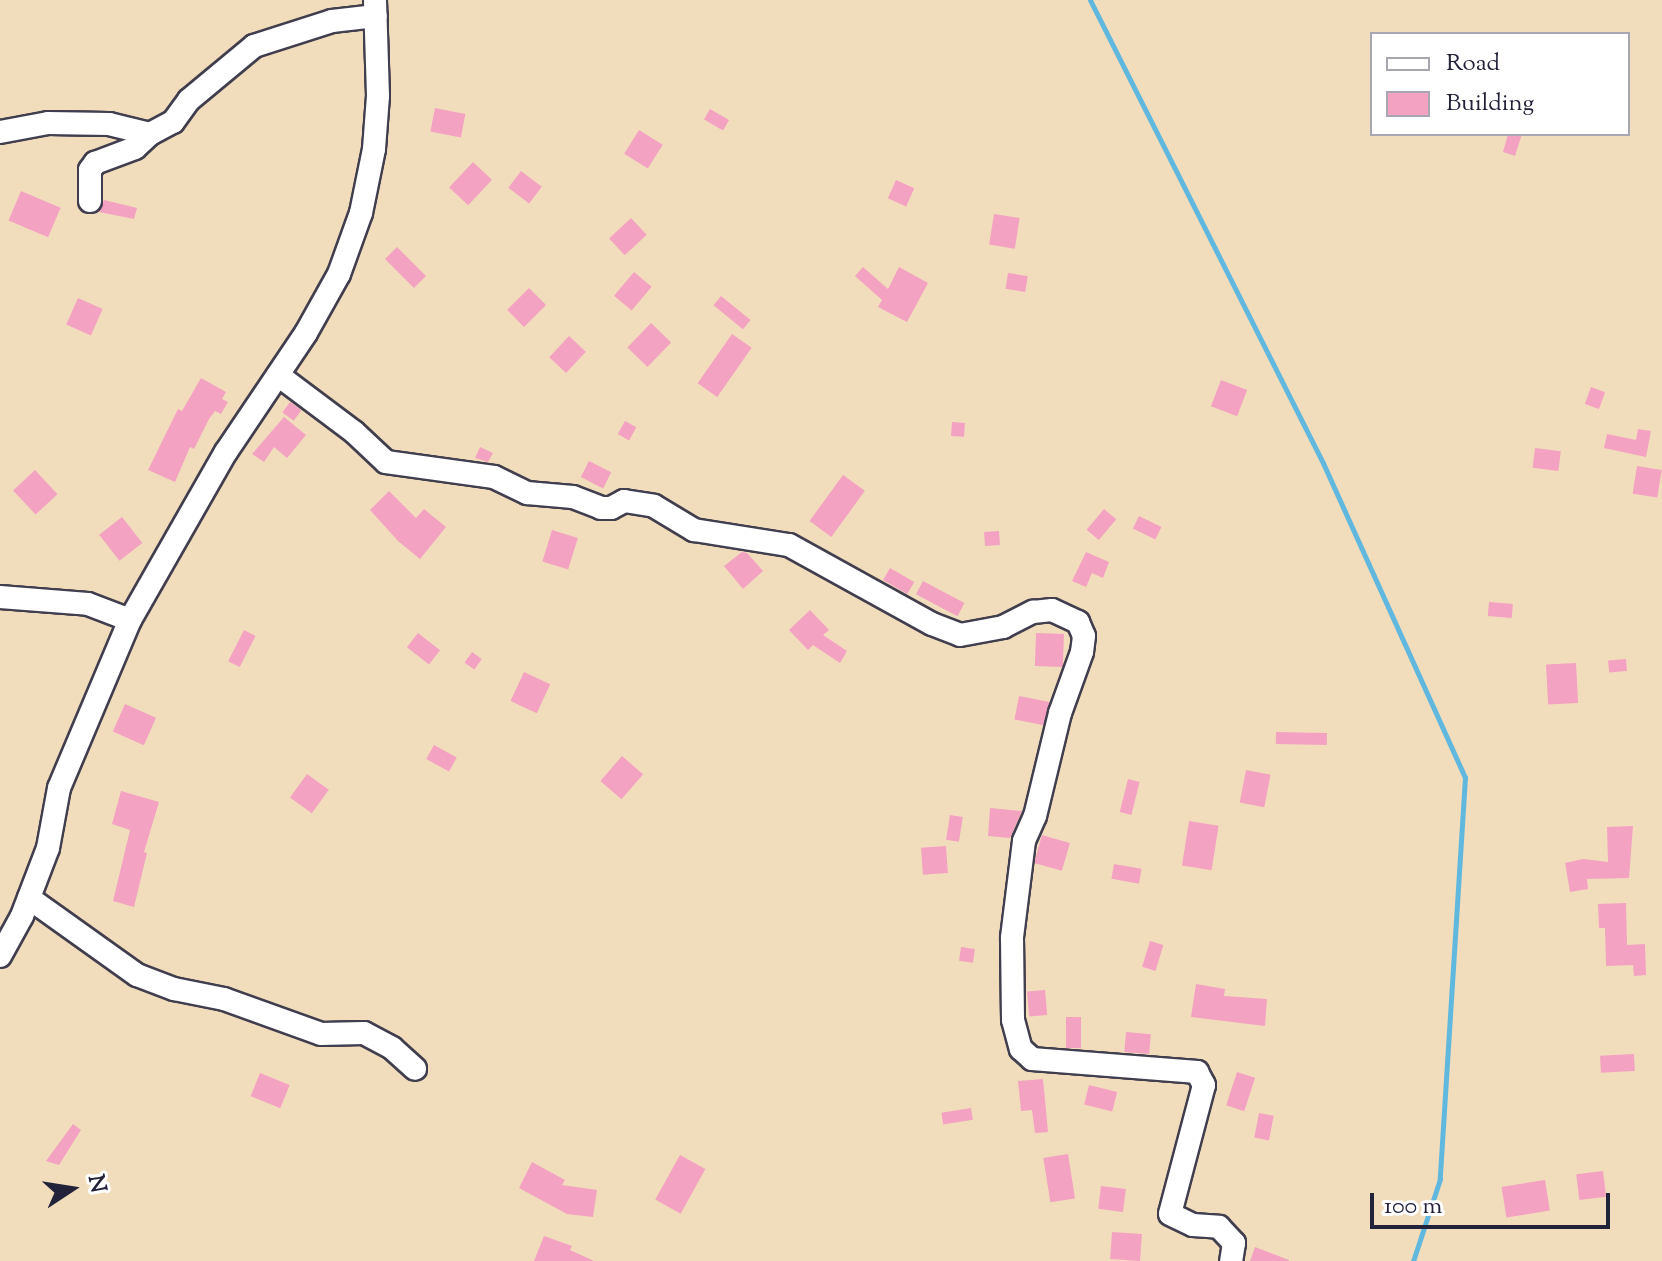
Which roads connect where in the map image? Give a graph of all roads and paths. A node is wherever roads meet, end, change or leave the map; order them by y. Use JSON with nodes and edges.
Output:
{"nodes":[{"id":1,"x":376,"y":8,"type":"edge"},
{"id":2,"x":0,"y":132,"type":"edge"},
{"id":3,"x":150,"y":134,"type":"junction"},
{"id":4,"x":90,"y":201,"type":"dead end"},
{"id":5,"x":278,"y":375,"type":"junction"},
{"id":6,"x":0,"y":597,"type":"edge"},
{"id":7,"x":130,"y":620,"type":"junction"},
{"id":8,"x":26,"y":907,"type":"junction"},
{"id":9,"x":0,"y":928,"type":"edge"},
{"id":10,"x":0,"y":956,"type":"edge"},
{"id":11,"x":415,"y":1069,"type":"dead end"},
{"id":12,"x":1231,"y":1261,"type":"edge"}],
"edges":[{"from":1,"to":3,"type":"street"},
{"from":1,"to":5,"type":"street"},
{"from":2,"to":3,"type":"street"},
{"from":3,"to":4,"type":"street"},
{"from":5,"to":7,"type":"street"},
{"from":5,"to":12,"type":"street"},
{"from":6,"to":7,"type":"street"},
{"from":7,"to":8,"type":"street"},
{"from":8,"to":9,"type":"street"},
{"from":8,"to":10,"type":"street"},
{"from":8,"to":11,"type":"street"}]}
